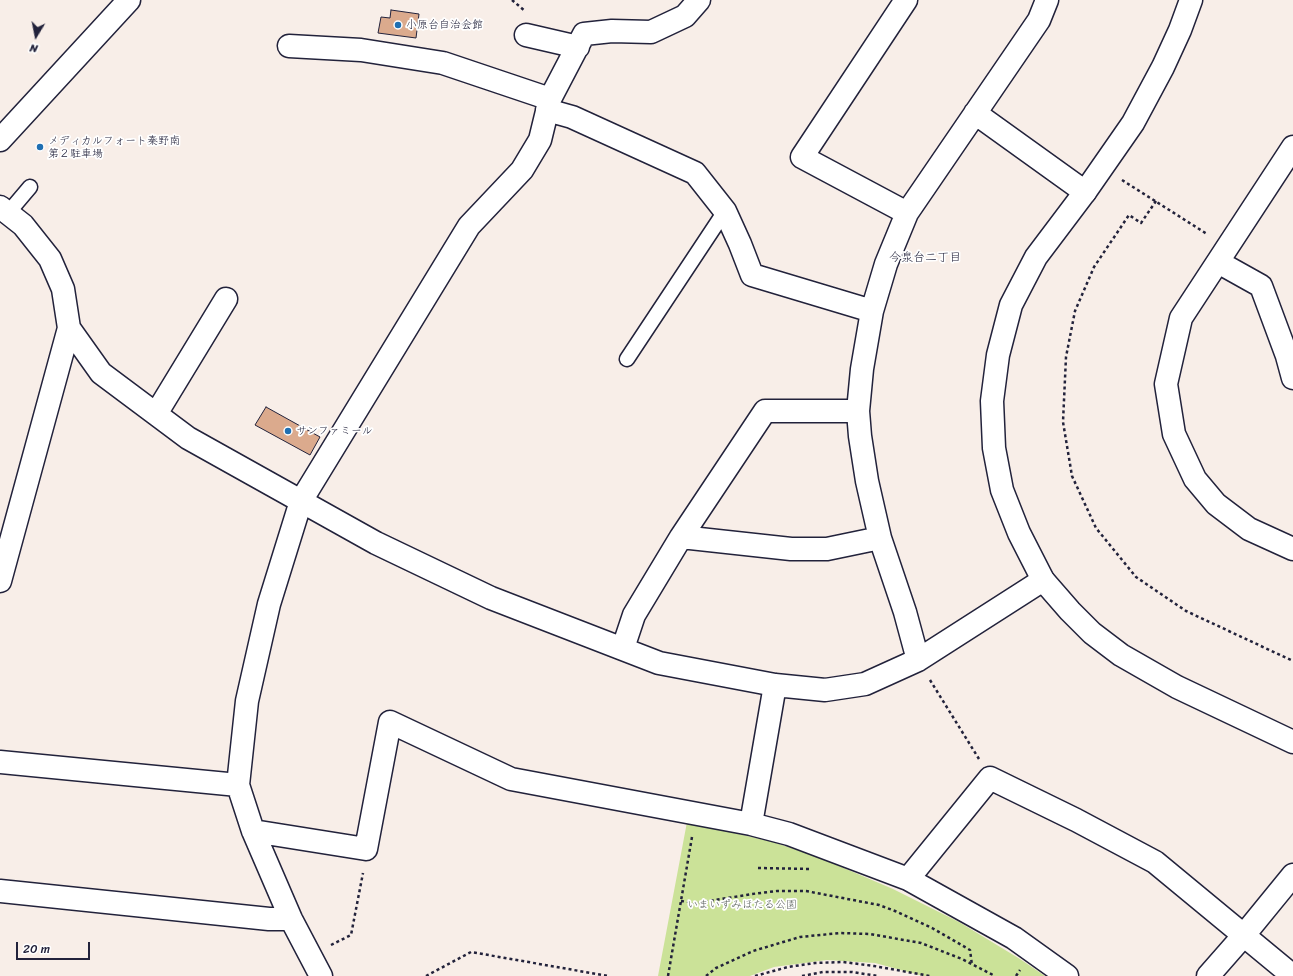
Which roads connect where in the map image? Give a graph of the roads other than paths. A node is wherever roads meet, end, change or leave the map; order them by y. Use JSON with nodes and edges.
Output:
{"nodes":[{"id":1,"x":129,"y":0,"type":"edge"},
{"id":2,"x":699,"y":0,"type":"edge"},
{"id":3,"x":906,"y":0,"type":"edge"},
{"id":4,"x":1047,"y":0,"type":"edge"},
{"id":5,"x":1191,"y":0,"type":"edge"},
{"id":6,"x":526,"y":35,"type":"dead end"},
{"id":7,"x":290,"y":46,"type":"dead end"},
{"id":8,"x":578,"y":47,"type":"junction"},
{"id":9,"x":549,"y":105,"type":"junction"},
{"id":10,"x":975,"y":113,"type":"junction"},
{"id":11,"x":0,"y":140,"type":"edge"},
{"id":12,"x":1293,"y":147,"type":"edge"},
{"id":13,"x":30,"y":187,"type":"dead end"},
{"id":14,"x":1085,"y":192,"type":"junction"},
{"id":15,"x":4,"y":210,"type":"edge"},
{"id":16,"x":724,"y":211,"type":"junction"},
{"id":17,"x":907,"y":213,"type":"junction"},
{"id":18,"x":1218,"y":262,"type":"junction"},
{"id":19,"x":226,"y":299,"type":"dead end"},
{"id":20,"x":872,"y":311,"type":"junction"},
{"id":21,"x":69,"y":328,"type":"junction"},
{"id":22,"x":1290,"y":353,"type":"edge"},
{"id":23,"x":627,"y":359,"type":"dead end"},
{"id":24,"x":1293,"y":378,"type":"edge"},
{"id":25,"x":858,"y":411,"type":"junction"},
{"id":26,"x":156,"y":414,"type":"junction"},
{"id":27,"x":301,"y":501,"type":"junction"},
{"id":28,"x":681,"y":537,"type":"junction"},
{"id":29,"x":880,"y":538,"type":"junction"},
{"id":30,"x":1293,"y":549,"type":"edge"},
{"id":31,"x":1042,"y":580,"type":"junction"},
{"id":32,"x":0,"y":581,"type":"edge"},
{"id":33,"x":623,"y":648,"type":"junction"},
{"id":34,"x":918,"y":660,"type":"junction"},
{"id":35,"x":775,"y":685,"type":"junction"},
{"id":36,"x":1293,"y":742,"type":"edge"},
{"id":37,"x":0,"y":762,"type":"edge"},
{"id":38,"x":238,"y":785,"type":"junction"},
{"id":39,"x":751,"y":824,"type":"junction"},
{"id":40,"x":252,"y":831,"type":"junction"},
{"id":41,"x":1293,"y":875,"type":"edge"},
{"id":42,"x":908,"y":879,"type":"junction"},
{"id":43,"x":0,"y":891,"type":"edge"},
{"id":44,"x":291,"y":919,"type":"junction"},
{"id":45,"x":1244,"y":935,"type":"junction"},
{"id":46,"x":321,"y":976,"type":"edge"},
{"id":47,"x":1067,"y":976,"type":"edge"},
{"id":48,"x":1208,"y":976,"type":"edge"},
{"id":49,"x":1293,"y":976,"type":"edge"}],
"edges":[{"from":1,"to":11,"type":"street"},
{"from":2,"to":8,"type":"street"},
{"from":3,"to":17,"type":"street"},
{"from":4,"to":10,"type":"street"},
{"from":5,"to":14,"type":"street"},
{"from":6,"to":8,"type":"street"},
{"from":7,"to":9,"type":"street"},
{"from":8,"to":9,"type":"street"},
{"from":9,"to":16,"type":"street"},
{"from":9,"to":27,"type":"street"},
{"from":10,"to":14,"type":"street"},
{"from":10,"to":17,"type":"street"},
{"from":12,"to":18,"type":"street"},
{"from":13,"to":15,"type":"lane"},
{"from":14,"to":31,"type":"street"},
{"from":15,"to":21,"type":"street"},
{"from":16,"to":20,"type":"street"},
{"from":16,"to":23,"type":"lane"},
{"from":17,"to":20,"type":"street"},
{"from":18,"to":22,"type":"street"},
{"from":18,"to":30,"type":"street"},
{"from":19,"to":26,"type":"street"},
{"from":20,"to":25,"type":"street"},
{"from":21,"to":26,"type":"street"},
{"from":21,"to":32,"type":"street"},
{"from":22,"to":24,"type":"street"},
{"from":25,"to":28,"type":"street"},
{"from":25,"to":29,"type":"street"},
{"from":26,"to":27,"type":"street"},
{"from":27,"to":33,"type":"street"},
{"from":27,"to":38,"type":"street"},
{"from":28,"to":29,"type":"street"},
{"from":28,"to":33,"type":"street"},
{"from":29,"to":34,"type":"street"},
{"from":31,"to":34,"type":"street"},
{"from":31,"to":36,"type":"street"},
{"from":33,"to":35,"type":"street"},
{"from":34,"to":35,"type":"street"},
{"from":35,"to":39,"type":"street"},
{"from":37,"to":38,"type":"street"},
{"from":38,"to":40,"type":"street"},
{"from":39,"to":40,"type":"street"},
{"from":39,"to":42,"type":"street"},
{"from":40,"to":44,"type":"street"},
{"from":41,"to":45,"type":"street"},
{"from":42,"to":45,"type":"street"},
{"from":42,"to":47,"type":"street"},
{"from":43,"to":44,"type":"street"},
{"from":44,"to":46,"type":"street"},
{"from":45,"to":48,"type":"street"},
{"from":45,"to":49,"type":"street"}]}
